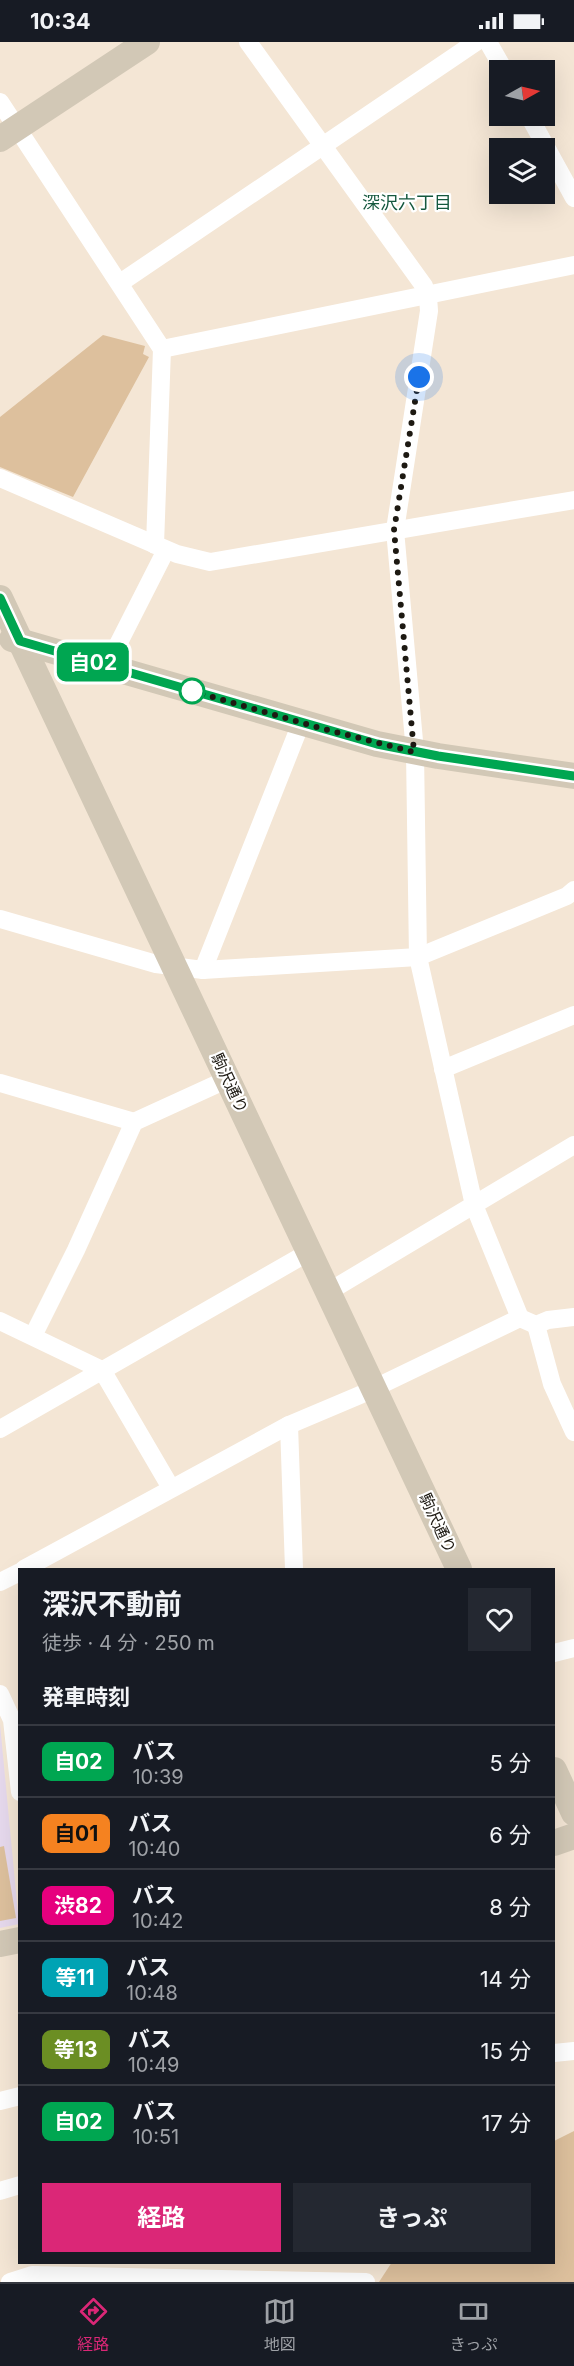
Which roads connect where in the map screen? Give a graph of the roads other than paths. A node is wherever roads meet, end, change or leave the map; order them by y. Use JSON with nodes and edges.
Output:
{"nodes":[{"id":1,"x":147,"y":42,"type":"edge"},
{"id":2,"x":248,"y":42,"type":"edge"},
{"id":3,"x":476,"y":42,"type":"edge"},
{"id":4,"x":488,"y":42,"type":"edge"},
{"id":5,"x":498,"y":60,"type":"edge"},
{"id":6,"x":0,"y":102,"type":"edge"},
{"id":7,"x":534,"y":126,"type":"edge"},
{"id":8,"x":9,"y":134,"type":"edge"},
{"id":9,"x":323,"y":147,"type":"junction"},
{"id":10,"x":574,"y":198,"type":"edge"},
{"id":11,"x":574,"y":265,"type":"edge"},
{"id":12,"x":120,"y":283,"type":"junction"},
{"id":13,"x":428,"y":297,"type":"junction"},
{"id":14,"x":162,"y":349,"type":"junction"},
{"id":15,"x":0,"y":478,"type":"edge"},
{"id":16,"x":574,"y":500,"type":"edge"},
{"id":17,"x":394,"y":530,"type":"junction"},
{"id":18,"x":160,"y":547,"type":"junction"},
{"id":19,"x":0,"y":598,"type":"edge"},
{"id":20,"x":10,"y":638,"type":"edge"},
{"id":21,"x":107,"y":666,"type":"junction"},
{"id":22,"x":301,"y":723,"type":"junction"},
{"id":23,"x":414,"y":752,"type":"junction"},
{"id":24,"x":574,"y":776,"type":"edge"},
{"id":25,"x":574,"y":890,"type":"edge"},
{"id":26,"x":0,"y":920,"type":"edge"},
{"id":27,"x":418,"y":957,"type":"junction"},
{"id":28,"x":174,"y":967,"type":"junction"},
{"id":29,"x":203,"y":970,"type":"junction"},
{"id":30,"x":574,"y":1015,"type":"edge"},
{"id":31,"x":443,"y":1069,"type":"junction"},
{"id":32,"x":228,"y":1079,"type":"junction"},
{"id":33,"x":0,"y":1083,"type":"edge"},
{"id":34,"x":134,"y":1122,"type":"junction"},
{"id":35,"x":574,"y":1145,"type":"edge"},
{"id":36,"x":474,"y":1205,"type":"junction"},
{"id":37,"x":309,"y":1252,"type":"junction"},
{"id":38,"x":328,"y":1292,"type":"junction"},
{"id":39,"x":574,"y":1317,"type":"edge"},
{"id":40,"x":0,"y":1321,"type":"edge"},
{"id":41,"x":528,"y":1322,"type":"junction"},
{"id":42,"x":33,"y":1336,"type":"junction"},
{"id":43,"x":102,"y":1370,"type":"junction"},
{"id":44,"x":374,"y":1388,"type":"junction"},
{"id":45,"x":289,"y":1425,"type":"junction"},
{"id":46,"x":0,"y":1429,"type":"edge"},
{"id":47,"x":574,"y":1432,"type":"edge"},
{"id":48,"x":171,"y":1488,"type":"junction"},
{"id":49,"x":26,"y":1568,"type":"edge"},
{"id":50,"x":294,"y":1568,"type":"edge"},
{"id":51,"x":459,"y":1568,"type":"edge"},
{"id":52,"x":18,"y":1573,"type":"edge"},
{"id":53,"x":0,"y":1582,"type":"edge"},
{"id":54,"x":574,"y":1648,"type":"edge"},
{"id":55,"x":555,"y":1653,"type":"edge"},
{"id":56,"x":0,"y":1694,"type":"edge"},
{"id":57,"x":16,"y":1721,"type":"edge"},
{"id":58,"x":18,"y":1756,"type":"edge"},
{"id":59,"x":555,"y":1772,"type":"edge"},
{"id":60,"x":574,"y":1813,"type":"edge"},
{"id":61,"x":574,"y":1836,"type":"edge"},
{"id":62,"x":555,"y":1843,"type":"edge"},
{"id":63,"x":18,"y":1940,"type":"edge"},
{"id":64,"x":0,"y":1944,"type":"edge"},
{"id":65,"x":574,"y":2051,"type":"edge"},
{"id":66,"x":555,"y":2053,"type":"edge"},
{"id":67,"x":18,"y":2096,"type":"edge"},
{"id":68,"x":0,"y":2101,"type":"edge"},
{"id":69,"x":18,"y":2186,"type":"edge"},
{"id":70,"x":0,"y":2191,"type":"edge"},
{"id":71,"x":32,"y":2269,"type":"edge"},
{"id":72,"x":319,"y":2271,"type":"edge"},
{"id":73,"x":181,"y":2280,"type":"edge"},
{"id":74,"x":10,"y":2282,"type":"edge"},
{"id":75,"x":366,"y":2282,"type":"edge"}],
"edges":[{"from":1,"to":8,"type":"main road"},
{"from":2,"to":9,"type":"street"},
{"from":3,"to":9,"type":"street"},
{"from":4,"to":5,"type":"street"},
{"from":6,"to":8,"type":"street"},
{"from":7,"to":10,"type":"street"},
{"from":8,"to":12,"type":"street"},
{"from":9,"to":12,"type":"street"},
{"from":9,"to":13,"type":"street"},
{"from":11,"to":13,"type":"street"},
{"from":12,"to":14,"type":"street"},
{"from":13,"to":14,"type":"street"},
{"from":13,"to":17,"type":"street"},
{"from":14,"to":18,"type":"street"},
{"from":15,"to":18,"type":"street"},
{"from":16,"to":17,"type":"street"},
{"from":17,"to":18,"type":"street"},
{"from":17,"to":23,"type":"street"},
{"from":18,"to":21,"type":"street"},
{"from":19,"to":20,"type":"main road","name":"駒沢通り"},
{"from":20,"to":21,"type":"main road"},
{"from":20,"to":28,"type":"main road","name":"駒沢通り"},
{"from":21,"to":22,"type":"main road"},
{"from":22,"to":23,"type":"main road"},
{"from":22,"to":29,"type":"street"},
{"from":23,"to":24,"type":"main road"},
{"from":23,"to":27,"type":"street"},
{"from":25,"to":27,"type":"street"},
{"from":26,"to":28,"type":"street"},
{"from":27,"to":29,"type":"street"},
{"from":27,"to":31,"type":"street"},
{"from":28,"to":29,"type":"street"},
{"from":28,"to":32,"type":"main road","name":"駒沢通り"},
{"from":30,"to":31,"type":"street"},
{"from":31,"to":36,"type":"street"},
{"from":32,"to":34,"type":"street"},
{"from":32,"to":37,"type":"main road","name":"駒沢通り"},
{"from":33,"to":34,"type":"street"},
{"from":34,"to":42,"type":"street"},
{"from":35,"to":36,"type":"street"},
{"from":36,"to":38,"type":"street"},
{"from":36,"to":41,"type":"street"},
{"from":37,"to":38,"type":"main road","name":"駒沢通り"},
{"from":37,"to":43,"type":"street"},
{"from":38,"to":44,"type":"main road","name":"駒沢通り"},
{"from":39,"to":41,"type":"street"},
{"from":40,"to":42,"type":"street"},
{"from":41,"to":44,"type":"street"},
{"from":41,"to":47,"type":"street"},
{"from":42,"to":43,"type":"street"},
{"from":43,"to":46,"type":"street"},
{"from":43,"to":48,"type":"street"},
{"from":44,"to":45,"type":"street"},
{"from":44,"to":51,"type":"main road","name":"駒沢通り"},
{"from":45,"to":48,"type":"street"},
{"from":45,"to":50,"type":"street"},
{"from":48,"to":49,"type":"street"},
{"from":52,"to":53,"type":"street"},
{"from":54,"to":55,"type":"street"},
{"from":56,"to":57,"type":"street"},
{"from":57,"to":58,"type":"street"},
{"from":59,"to":60,"type":"main road"},
{"from":61,"to":62,"type":"main road"},
{"from":63,"to":64,"type":"main road"},
{"from":65,"to":66,"type":"street"},
{"from":67,"to":68,"type":"street"},
{"from":69,"to":70,"type":"street"},
{"from":71,"to":73,"type":"street"},
{"from":71,"to":74,"type":"street"},
{"from":72,"to":73,"type":"street"},
{"from":72,"to":75,"type":"street"}]}
